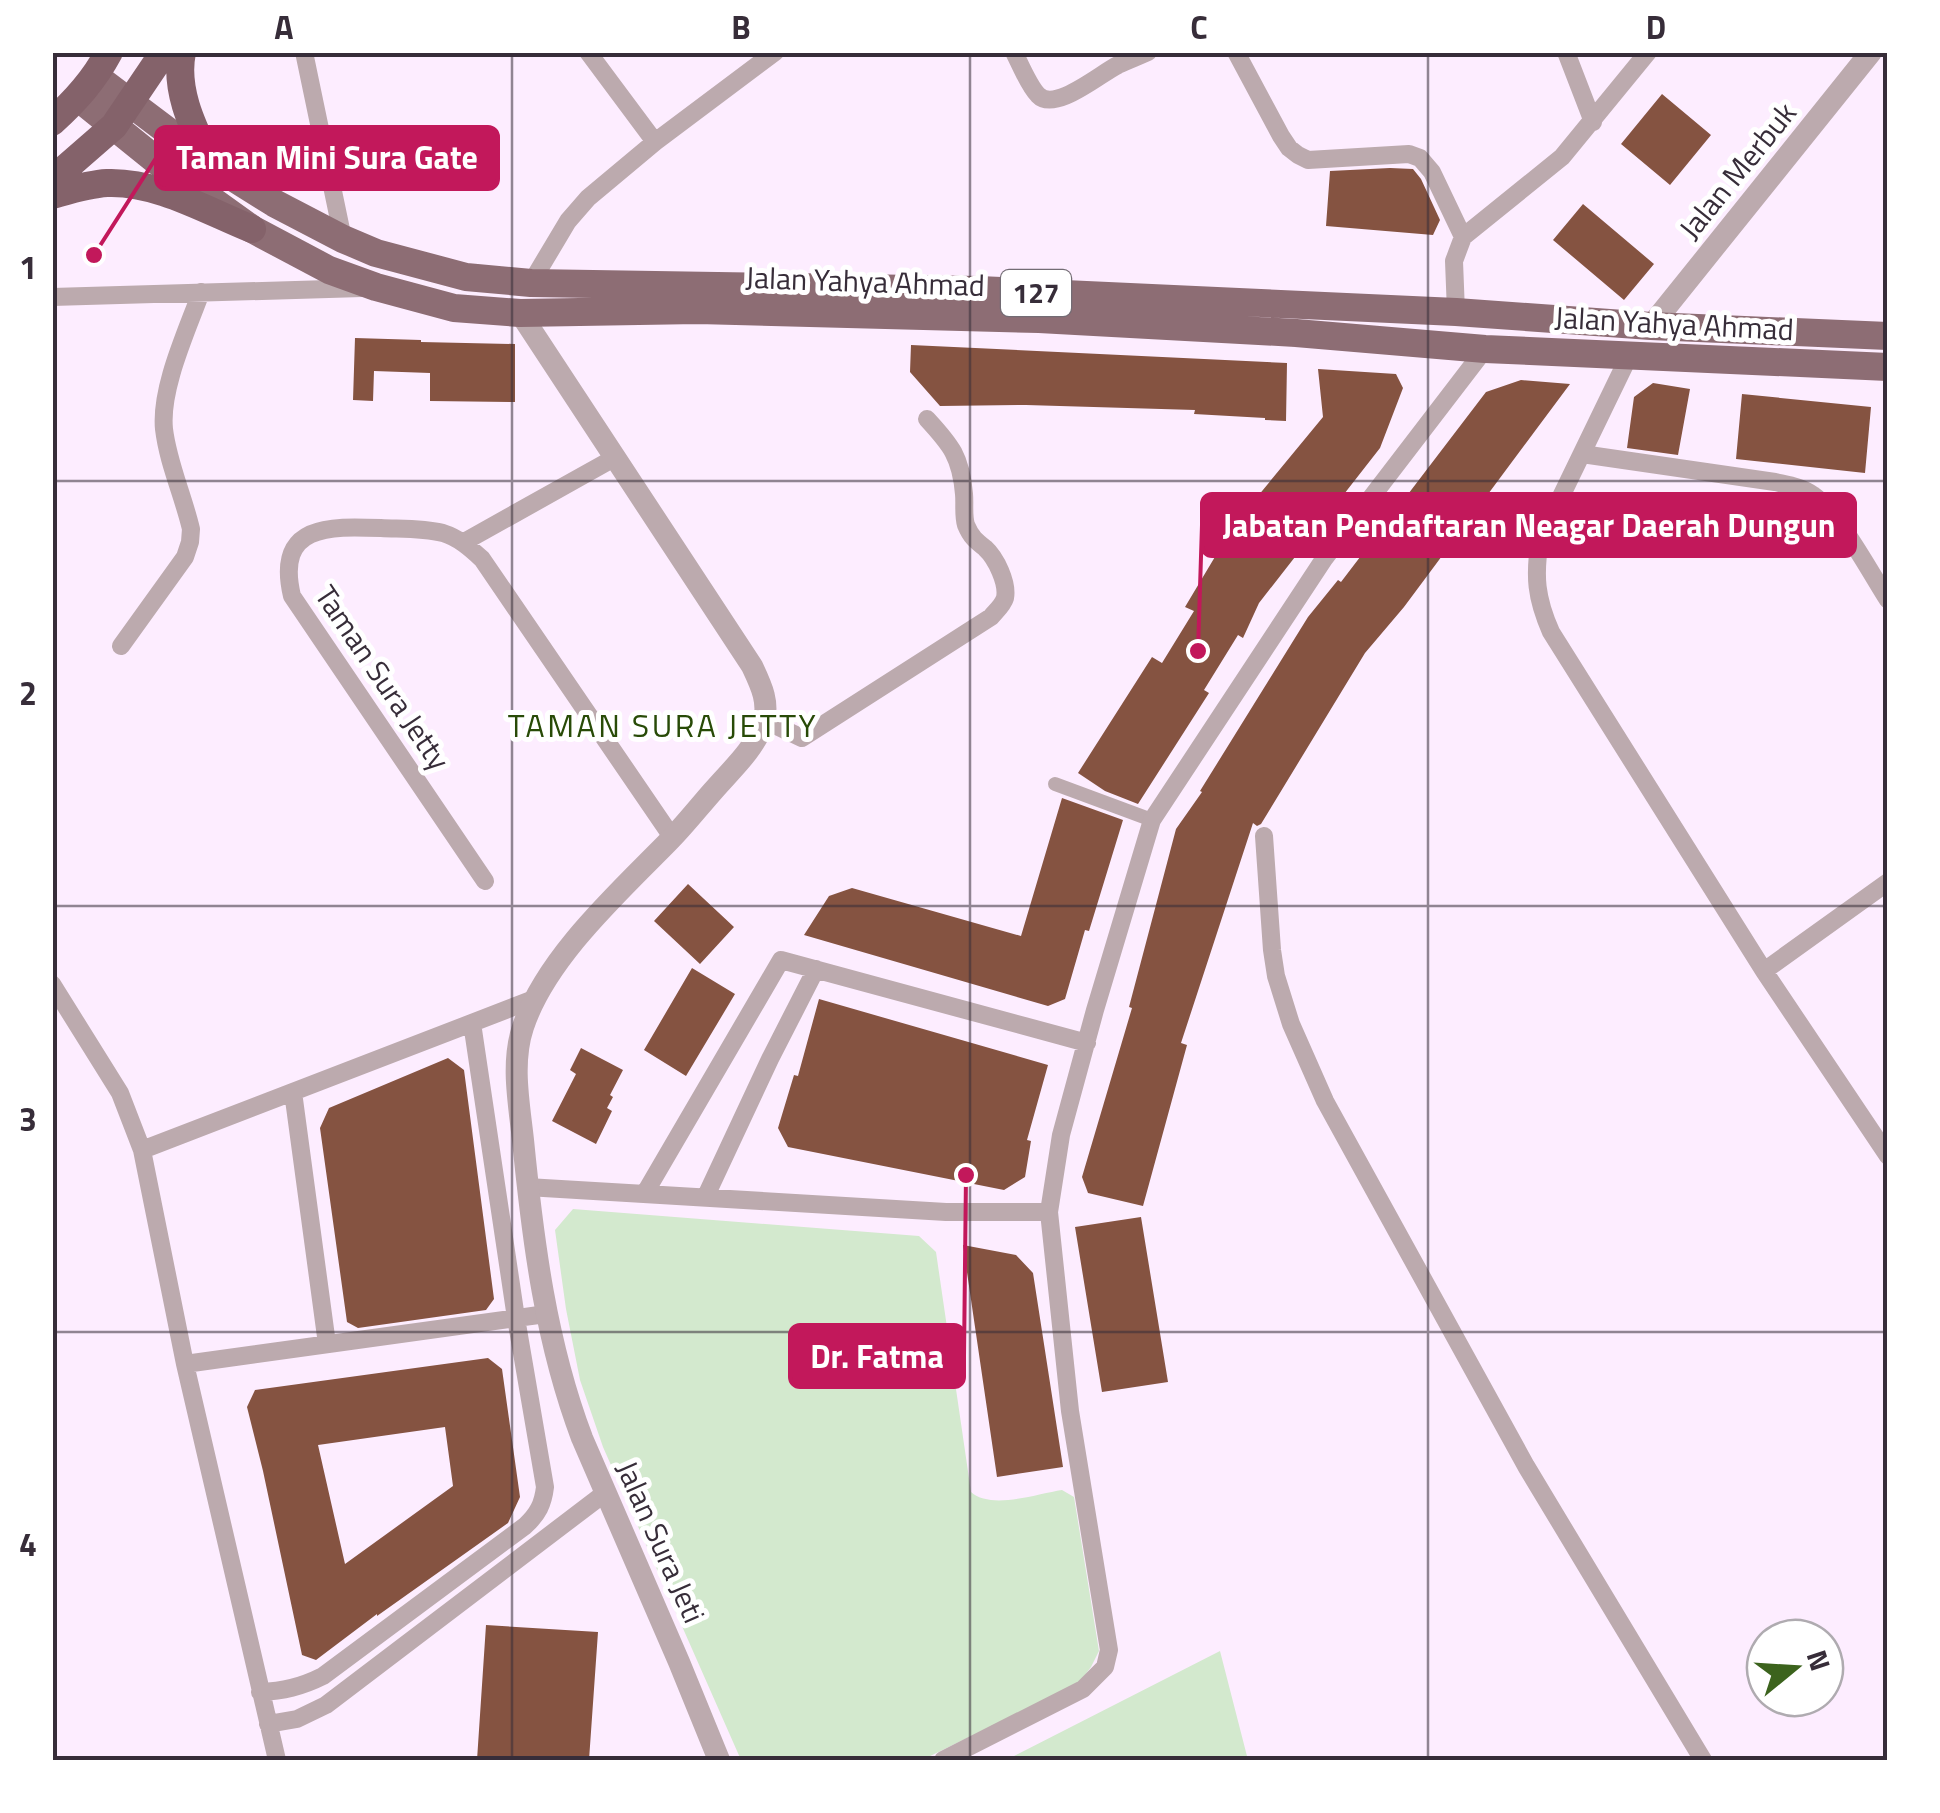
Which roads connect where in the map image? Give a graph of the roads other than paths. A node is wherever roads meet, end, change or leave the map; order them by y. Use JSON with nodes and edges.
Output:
{"nodes":[{"id":1,"x":164,"y":52,"type":"edge"},
{"id":2,"x":182,"y":52,"type":"edge"},
{"id":3,"x":304,"y":52,"type":"edge"},
{"id":4,"x":588,"y":52,"type":"edge"},
{"id":5,"x":775,"y":52,"type":"edge"},
{"id":6,"x":1014,"y":52,"type":"edge"},
{"id":7,"x":1148,"y":52,"type":"edge"},
{"id":8,"x":1236,"y":52,"type":"edge"},
{"id":9,"x":1566,"y":52,"type":"edge"},
{"id":10,"x":1648,"y":52,"type":"edge"},
{"id":11,"x":1871,"y":52,"type":"edge"},
{"id":12,"x":94,"y":76,"type":"edge"},
{"id":13,"x":130,"y":102,"type":"junction"},
{"id":14,"x":52,"y":122,"type":"edge"},
{"id":15,"x":1593,"y":122,"type":"junction"},
{"id":16,"x":114,"y":126,"type":"junction"},
{"id":17,"x":655,"y":142,"type":"junction"},
{"id":18,"x":210,"y":163,"type":"junction"},
{"id":19,"x":52,"y":180,"type":"edge"},
{"id":20,"x":52,"y":195,"type":"edge"},
{"id":21,"x":252,"y":229,"type":"junction"},
{"id":22,"x":343,"y":238,"type":"junction"},
{"id":23,"x":1463,"y":238,"type":"junction"},
{"id":24,"x":531,"y":283,"type":"junction"},
{"id":25,"x":376,"y":287,"type":"junction"},
{"id":26,"x":200,"y":292,"type":"junction"},
{"id":27,"x":52,"y":297,"type":"edge"},
{"id":28,"x":1456,"y":312,"type":"junction"},
{"id":29,"x":520,"y":314,"type":"junction"},
{"id":30,"x":1651,"y":326,"type":"junction"},
{"id":31,"x":1888,"y":336,"type":"edge"},
{"id":32,"x":1485,"y":348,"type":"junction"},
{"id":33,"x":1630,"y":354,"type":"junction"},
{"id":34,"x":1888,"y":367,"type":"edge"},
{"id":35,"x":927,"y":419,"type":"dead end"},
{"id":36,"x":1582,"y":454,"type":"junction"},
{"id":37,"x":616,"y":457,"type":"junction"},
{"id":38,"x":464,"y":542,"type":"junction"},
{"id":39,"x":1888,"y":600,"type":"edge"},
{"id":40,"x":121,"y":646,"type":"dead end"},
{"id":41,"x":764,"y":720,"type":"junction"},
{"id":42,"x":1055,"y":784,"type":"dead end"},
{"id":43,"x":1152,"y":820,"type":"junction"},
{"id":44,"x":1264,"y":836,"type":"dead end"},
{"id":45,"x":672,"y":838,"type":"junction"},
{"id":46,"x":486,"y":881,"type":"dead end"},
{"id":47,"x":1887,"y":883,"type":"edge"},
{"id":48,"x":816,"y":969,"type":"junction"},
{"id":49,"x":1764,"y":971,"type":"junction"},
{"id":50,"x":52,"y":984,"type":"edge"},
{"id":51,"x":534,"y":999,"type":"junction"},
{"id":52,"x":472,"y":1023,"type":"junction"},
{"id":53,"x":1087,"y":1043,"type":"junction"},
{"id":54,"x":292,"y":1092,"type":"junction"},
{"id":55,"x":142,"y":1150,"type":"junction"},
{"id":56,"x":1888,"y":1156,"type":"edge"},
{"id":57,"x":528,"y":1187,"type":"junction"},
{"id":58,"x":645,"y":1192,"type":"junction"},
{"id":59,"x":705,"y":1198,"type":"junction"},
{"id":60,"x":1049,"y":1212,"type":"junction"},
{"id":61,"x":546,"y":1314,"type":"junction"},
{"id":62,"x":516,"y":1318,"type":"junction"},
{"id":63,"x":327,"y":1344,"type":"junction"},
{"id":64,"x":185,"y":1364,"type":"junction"},
{"id":65,"x":606,"y":1493,"type":"junction"},
{"id":66,"x":260,"y":1692,"type":"junction"},
{"id":67,"x":268,"y":1724,"type":"junction"},
{"id":68,"x":277,"y":1760,"type":"edge"},
{"id":69,"x":719,"y":1760,"type":"edge"},
{"id":70,"x":944,"y":1760,"type":"edge"},
{"id":71,"x":1703,"y":1760,"type":"edge"}],
"edges":[{"from":1,"to":13,"type":"highway"},
{"from":2,"to":18,"type":"highway"},
{"from":3,"to":22,"type":"street"},
{"from":4,"to":17,"type":"street"},
{"from":5,"to":17,"type":"street"},
{"from":6,"to":7,"type":"street"},
{"from":8,"to":23,"type":"street"},
{"from":9,"to":15,"type":"street"},
{"from":10,"to":15,"type":"street"},
{"from":11,"to":30,"type":"street","name":"Jalan Merbuk"},
{"from":12,"to":13,"type":"main road","name":"Jalan Yahya Ahmad","number":"127"},
{"from":12,"to":14,"type":"highway"},
{"from":12,"to":16,"type":"main road","name":"Jalan Yahya Ahmad","number":"127"},
{"from":13,"to":16,"type":"highway"},
{"from":13,"to":18,"type":"main road","name":"Jalan Yahya Ahmad","number":"127"},
{"from":15,"to":23,"type":"street"},
{"from":16,"to":19,"type":"highway"},
{"from":16,"to":21,"type":"main road","name":"Jalan Yahya Ahmad","number":"127"},
{"from":17,"to":24,"type":"street"},
{"from":18,"to":22,"type":"main road","name":"Jalan Yahya Ahmad","number":"127"},
{"from":20,"to":21,"type":"highway"},
{"from":21,"to":25,"type":"main road","name":"Jalan Yahya Ahmad","number":"127"},
{"from":22,"to":24,"type":"main road","name":"Jalan Yahya Ahmad","number":"127"},
{"from":23,"to":28,"type":"street"},
{"from":24,"to":28,"type":"main road","name":"Jalan Yahya Ahmad","number":"127"},
{"from":25,"to":26,"type":"street"},
{"from":25,"to":29,"type":"main road","name":"Jalan Yahya Ahmad","number":"127"},
{"from":26,"to":27,"type":"street"},
{"from":26,"to":40,"type":"street"},
{"from":28,"to":30,"type":"main road","name":"Jalan Yahya Ahmad","number":"127"},
{"from":29,"to":32,"type":"main road","name":"Jalan Yahya Ahmad","number":"127"},
{"from":29,"to":37,"type":"street"},
{"from":30,"to":31,"type":"main road","name":"Jalan Yahya Ahmad","number":"127"},
{"from":32,"to":33,"type":"main road","name":"Jalan Yahya Ahmad","number":"127"},
{"from":32,"to":43,"type":"street"},
{"from":33,"to":34,"type":"main road","name":"Jalan Yahya Ahmad","number":"127"},
{"from":33,"to":36,"type":"street"},
{"from":35,"to":41,"type":"street"},
{"from":36,"to":39,"type":"street"},
{"from":36,"to":49,"type":"street"},
{"from":37,"to":38,"type":"street"},
{"from":37,"to":41,"type":"street"},
{"from":38,"to":45,"type":"street"},
{"from":38,"to":46,"type":"street","name":"Taman Sura Jetty"},
{"from":41,"to":45,"type":"street","name":"Jalan Sura Jeti"},
{"from":42,"to":43,"type":"street"},
{"from":43,"to":53,"type":"street"},
{"from":44,"to":71,"type":"street"},
{"from":45,"to":51,"type":"street","name":"Jalan Sura Jeti"},
{"from":47,"to":49,"type":"street"},
{"from":48,"to":53,"type":"street"},
{"from":48,"to":58,"type":"street"},
{"from":48,"to":59,"type":"street"},
{"from":49,"to":56,"type":"street"},
{"from":50,"to":55,"type":"street"},
{"from":51,"to":52,"type":"street"},
{"from":51,"to":57,"type":"street","name":"Jalan Sura Jeti"},
{"from":52,"to":54,"type":"street"},
{"from":52,"to":62,"type":"street"},
{"from":53,"to":60,"type":"street"},
{"from":54,"to":55,"type":"street"},
{"from":54,"to":63,"type":"street"},
{"from":55,"to":64,"type":"street"},
{"from":57,"to":58,"type":"street"},
{"from":57,"to":61,"type":"street","name":"Jalan Sura Jeti"},
{"from":58,"to":59,"type":"street"},
{"from":59,"to":60,"type":"street"},
{"from":60,"to":70,"type":"street"},
{"from":61,"to":62,"type":"street"},
{"from":61,"to":65,"type":"street","name":"Jalan Sura Jeti"},
{"from":62,"to":63,"type":"street"},
{"from":62,"to":66,"type":"street"},
{"from":63,"to":64,"type":"street"},
{"from":64,"to":66,"type":"street"},
{"from":65,"to":67,"type":"street"},
{"from":65,"to":69,"type":"street","name":"Jalan Sura Jeti"},
{"from":66,"to":67,"type":"street"},
{"from":67,"to":68,"type":"street"}]}
